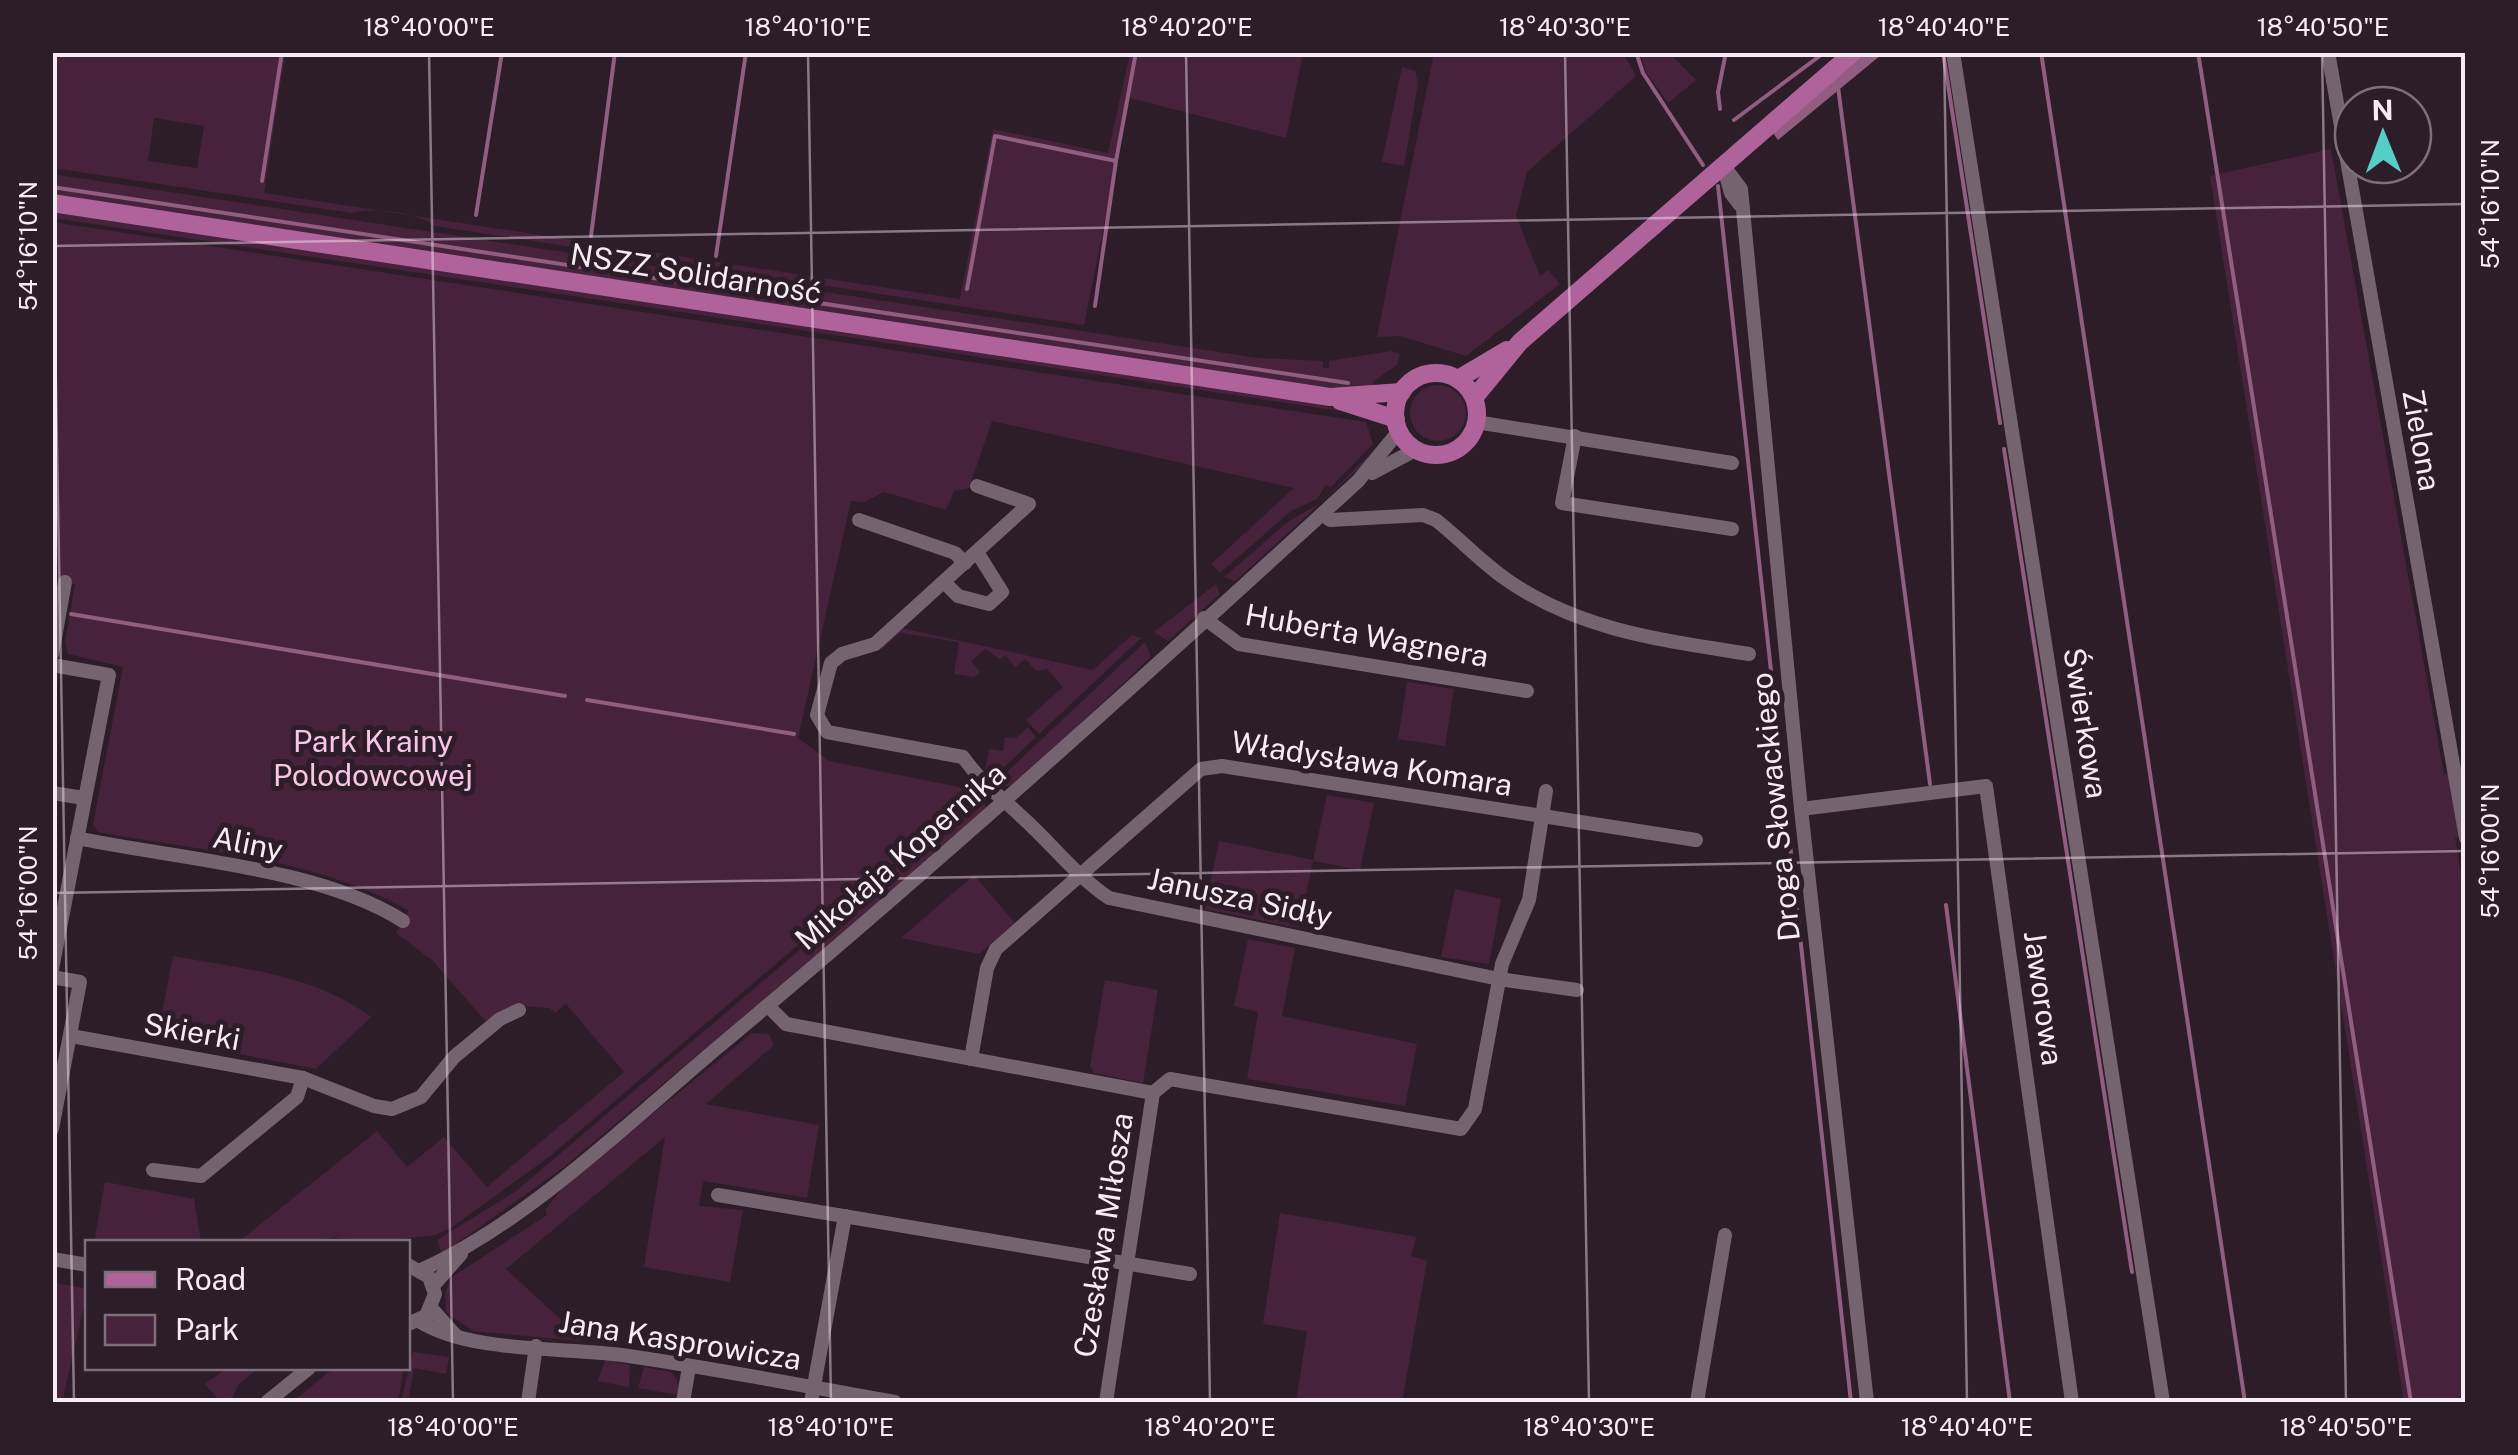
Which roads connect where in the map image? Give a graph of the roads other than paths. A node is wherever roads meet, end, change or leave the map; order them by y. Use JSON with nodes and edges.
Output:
{"nodes":[{"id":1,"x":1854,"y":52,"type":"edge"},
{"id":2,"x":1953,"y":52,"type":"edge"},
{"id":3,"x":2328,"y":52,"type":"edge"},
{"id":4,"x":1723,"y":165,"type":"junction"},
{"id":5,"x":52,"y":203,"type":"edge"},
{"id":6,"x":1520,"y":342,"type":"junction"},
{"id":7,"x":1458,"y":379,"type":"junction"},
{"id":8,"x":1402,"y":392,"type":"junction"},
{"id":9,"x":1330,"y":397,"type":"junction"},
{"id":10,"x":1474,"y":398,"type":"junction"},
{"id":11,"x":1476,"y":422,"type":"junction"},
{"id":12,"x":1398,"y":424,"type":"junction"},
{"id":13,"x":1575,"y":436,"type":"junction"},
{"id":14,"x":1416,"y":450,"type":"junction"},
{"id":15,"x":1732,"y":462,"type":"dead end"},
{"id":16,"x":1358,"y":481,"type":"junction"},
{"id":17,"x":977,"y":486,"type":"dead end"},
{"id":18,"x":1322,"y":514,"type":"junction"},
{"id":19,"x":860,"y":520,"type":"dead end"},
{"id":20,"x":1732,"y":529,"type":"dead end"},
{"id":21,"x":977,"y":552,"type":"junction"},
{"id":22,"x":964,"y":563,"type":"junction"},
{"id":23,"x":65,"y":582,"type":"dead end"},
{"id":24,"x":944,"y":582,"type":"junction"},
{"id":25,"x":1204,"y":618,"type":"junction"},
{"id":26,"x":52,"y":654,"type":"edge"},
{"id":27,"x":1749,"y":654,"type":"dead end"},
{"id":28,"x":52,"y":665,"type":"edge"},
{"id":29,"x":1528,"y":690,"type":"dead end"},
{"id":30,"x":1546,"y":791,"type":"dead end"},
{"id":31,"x":52,"y":793,"type":"edge"},
{"id":32,"x":84,"y":798,"type":"junction"},
{"id":33,"x":1005,"y":803,"type":"junction"},
{"id":34,"x":1801,"y":810,"type":"junction"},
{"id":35,"x":1542,"y":818,"type":"junction"},
{"id":36,"x":77,"y":838,"type":"junction"},
{"id":37,"x":2466,"y":838,"type":"edge"},
{"id":38,"x":1696,"y":840,"type":"dead end"},
{"id":39,"x":1080,"y":879,"type":"junction"},
{"id":40,"x":403,"y":921,"type":"dead end"},
{"id":41,"x":52,"y":969,"type":"edge"},
{"id":42,"x":52,"y":977,"type":"edge"},
{"id":43,"x":1499,"y":979,"type":"junction"},
{"id":44,"x":1577,"y":990,"type":"dead end"},
{"id":45,"x":768,"y":1006,"type":"junction"},
{"id":46,"x":519,"y":1010,"type":"dead end"},
{"id":47,"x":71,"y":1036,"type":"junction"},
{"id":48,"x":971,"y":1059,"type":"junction"},
{"id":49,"x":303,"y":1078,"type":"junction"},
{"id":50,"x":1154,"y":1093,"type":"junction"},
{"id":51,"x":52,"y":1129,"type":"edge"},
{"id":52,"x":153,"y":1170,"type":"dead end"},
{"id":53,"x":718,"y":1195,"type":"dead end"},
{"id":54,"x":845,"y":1216,"type":"junction"},
{"id":55,"x":1725,"y":1235,"type":"dead end"},
{"id":56,"x":461,"y":1254,"type":"junction"},
{"id":57,"x":52,"y":1259,"type":"edge"},
{"id":58,"x":1125,"y":1264,"type":"junction"},
{"id":59,"x":85,"y":1265,"type":"edge"},
{"id":60,"x":414,"y":1268,"type":"edge"},
{"id":61,"x":1190,"y":1274,"type":"dead end"},
{"id":62,"x":434,"y":1286,"type":"junction"},
{"id":63,"x":432,"y":1308,"type":"junction"},
{"id":64,"x":413,"y":1323,"type":"edge"},
{"id":65,"x":456,"y":1336,"type":"junction"},
{"id":66,"x":536,"y":1346,"type":"junction"},
{"id":67,"x":689,"y":1366,"type":"junction"},
{"id":68,"x":307,"y":1370,"type":"edge"},
{"id":69,"x":812,"y":1395,"type":"edge"},
{"id":70,"x":268,"y":1402,"type":"edge"},
{"id":71,"x":528,"y":1402,"type":"edge"},
{"id":72,"x":683,"y":1402,"type":"edge"},
{"id":73,"x":895,"y":1402,"type":"edge"},
{"id":74,"x":1106,"y":1402,"type":"edge"},
{"id":75,"x":1696,"y":1402,"type":"edge"},
{"id":76,"x":1867,"y":1402,"type":"edge"},
{"id":77,"x":2072,"y":1402,"type":"edge"},
{"id":78,"x":2162,"y":1402,"type":"edge"}],
"edges":[{"from":1,"to":4,"type":"main road"},
{"from":2,"to":78,"type":"street","name":"Świerkowa"},
{"from":3,"to":37,"type":"street","name":"Zielona"},
{"from":4,"to":6,"type":"main road"},
{"from":4,"to":34,"type":"street","name":"Droga Słowackiego"},
{"from":5,"to":9,"type":"main road","name":"NSZZ Solidarność"},
{"from":6,"to":7,"type":"main road"},
{"from":6,"to":10,"type":"main road"},
{"from":7,"to":8,"type":"main road"},
{"from":7,"to":10,"type":"main road"},
{"from":8,"to":9,"type":"main road","name":"NSZZ Solidarność"},
{"from":8,"to":12,"type":"main road","name":"Mikołaja Kopernika"},
{"from":9,"to":12,"type":"main road","name":"NSZZ Solidarność"},
{"from":10,"to":11,"type":"main road"},
{"from":11,"to":13,"type":"street"},
{"from":11,"to":14,"type":"main road","name":"Mikołaja Kopernika"},
{"from":12,"to":14,"type":"main road"},
{"from":12,"to":16,"type":"street","name":"Mikołaja Kopernika"},
{"from":13,"to":15,"type":"street"},
{"from":13,"to":20,"type":"street"},
{"from":14,"to":16,"type":"street","name":"Mikołaja Kopernika"},
{"from":16,"to":18,"type":"street","name":"Mikołaja Kopernika"},
{"from":17,"to":21,"type":"street"},
{"from":18,"to":25,"type":"street","name":"Mikołaja Kopernika"},
{"from":18,"to":27,"type":"street"},
{"from":19,"to":22,"type":"street"},
{"from":21,"to":22,"type":"street"},
{"from":21,"to":24,"type":"street"},
{"from":22,"to":24,"type":"street"},
{"from":23,"to":26,"type":"street"},
{"from":24,"to":33,"type":"street","name":"Janusza Sidły"},
{"from":25,"to":29,"type":"street","name":"Huberta Wagnera"},
{"from":25,"to":33,"type":"street","name":"Mikołaja Kopernika"},
{"from":28,"to":32,"type":"street"},
{"from":30,"to":35,"type":"street"},
{"from":31,"to":32,"type":"street"},
{"from":32,"to":36,"type":"street"},
{"from":33,"to":39,"type":"street","name":"Janusza Sidły"},
{"from":33,"to":45,"type":"street","name":"Mikołaja Kopernika"},
{"from":34,"to":76,"type":"street","name":"Droga Słowackiego"},
{"from":34,"to":77,"type":"street","name":"Jaworowa"},
{"from":35,"to":38,"type":"street","name":"Władysława Komara"},
{"from":35,"to":39,"type":"street","name":"Władysława Komara"},
{"from":35,"to":43,"type":"street"},
{"from":36,"to":40,"type":"street","name":"Aliny"},
{"from":36,"to":41,"type":"street"},
{"from":39,"to":43,"type":"street","name":"Janusza Sidły"},
{"from":39,"to":48,"type":"street","name":"Władysława Komara"},
{"from":42,"to":47,"type":"street"},
{"from":43,"to":44,"type":"street","name":"Janusza Sidły"},
{"from":43,"to":50,"type":"street","name":"Czesława Miłosza"},
{"from":45,"to":48,"type":"street"},
{"from":45,"to":56,"type":"street","name":"Mikołaja Kopernika"},
{"from":46,"to":49,"type":"street","name":"Skierki"},
{"from":47,"to":49,"type":"street","name":"Skierki"},
{"from":47,"to":51,"type":"street"},
{"from":48,"to":50,"type":"street"},
{"from":49,"to":52,"type":"street"},
{"from":50,"to":58,"type":"street","name":"Czesława Miłosza"},
{"from":53,"to":54,"type":"street"},
{"from":54,"to":58,"type":"street"},
{"from":54,"to":69,"type":"street"},
{"from":55,"to":75,"type":"street"},
{"from":56,"to":60,"type":"street","name":"Mikołaja Kopernika"},
{"from":56,"to":62,"type":"street","name":"Mikołaja Kopernika"},
{"from":57,"to":59,"type":"street"},
{"from":58,"to":61,"type":"street"},
{"from":58,"to":74,"type":"street","name":"Czesława Miłosza"},
{"from":60,"to":62,"type":"street"},
{"from":62,"to":63,"type":"street"},
{"from":63,"to":64,"type":"street"},
{"from":63,"to":65,"type":"street"},
{"from":64,"to":65,"type":"street","name":"Jana Kasprowicza"},
{"from":65,"to":66,"type":"street","name":"Jana Kasprowicza"},
{"from":66,"to":67,"type":"street","name":"Jana Kasprowicza"},
{"from":66,"to":71,"type":"street"},
{"from":67,"to":69,"type":"street","name":"Jana Kasprowicza"},
{"from":67,"to":72,"type":"street"},
{"from":68,"to":70,"type":"street"},
{"from":69,"to":73,"type":"street","name":"Jana Kasprowicza"}]}
